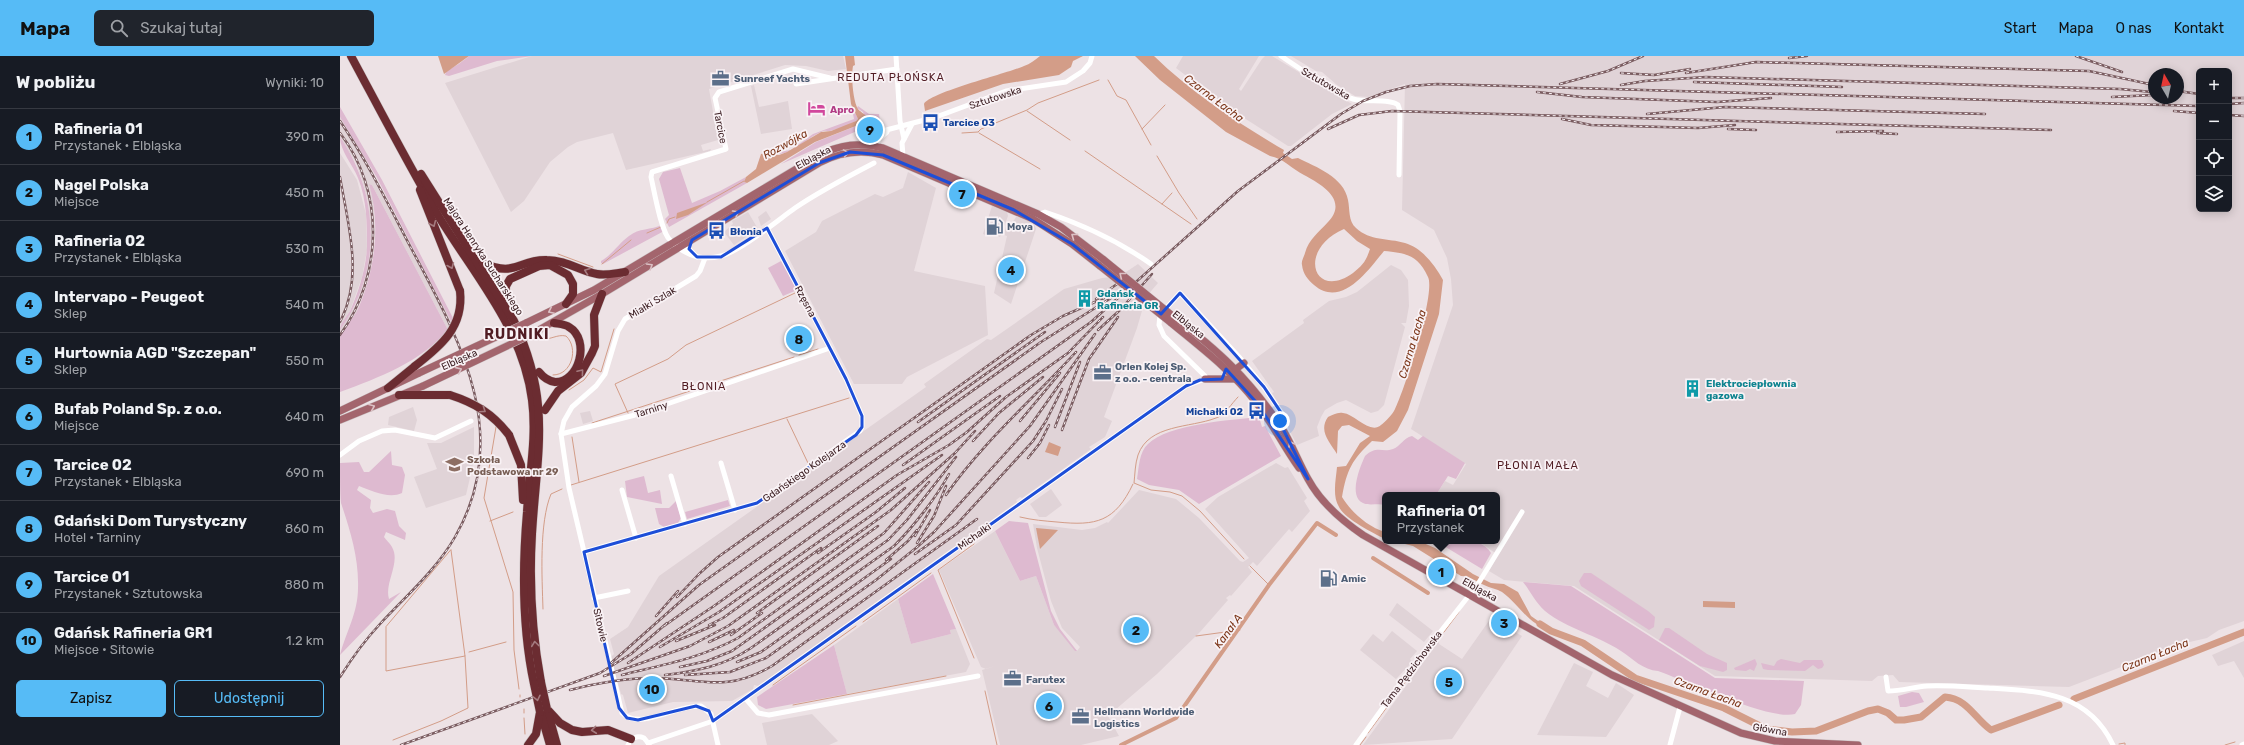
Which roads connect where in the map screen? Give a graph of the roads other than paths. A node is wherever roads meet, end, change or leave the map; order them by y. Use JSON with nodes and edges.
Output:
{"nodes":[{"id":1,"x":351,"y":56,"type":"edge"},
{"id":2,"x":356,"y":56,"type":"edge"},
{"id":3,"x":896,"y":56,"type":"edge"},
{"id":4,"x":1092,"y":56,"type":"edge"},
{"id":5,"x":1281,"y":56,"type":"edge"},
{"id":6,"x":897,"y":69,"type":"junction"},
{"id":7,"x":830,"y":78,"type":"junction"},
{"id":8,"x":367,"y":81,"type":"junction"},
{"id":9,"x":796,"y":84,"type":"dead end"},
{"id":10,"x":912,"y":124,"type":"junction"},
{"id":11,"x":901,"y":127,"type":"junction"},
{"id":12,"x":889,"y":131,"type":"junction"},
{"id":13,"x":904,"y":139,"type":"junction"},
{"id":14,"x":859,"y":144,"type":"junction"},
{"id":15,"x":875,"y":149,"type":"junction"},
{"id":16,"x":903,"y":156,"type":"junction"},
{"id":17,"x":874,"y":163,"type":"dead end"},
{"id":18,"x":1399,"y":176,"type":"dead end"},
{"id":19,"x":417,"y":179,"type":"junction"},
{"id":20,"x":442,"y":209,"type":"junction"},
{"id":21,"x":1036,"y":216,"type":"junction"},
{"id":22,"x":767,"y":228,"type":"junction"},
{"id":23,"x":692,"y":240,"type":"junction"},
{"id":24,"x":673,"y":243,"type":"junction"},
{"id":25,"x":679,"y":248,"type":"junction"},
{"id":26,"x":689,"y":249,"type":"junction"},
{"id":27,"x":697,"y":257,"type":"junction"},
{"id":28,"x":705,"y":258,"type":"junction"},
{"id":29,"x":483,"y":263,"type":"junction"},
{"id":30,"x":1150,"y":264,"type":"dead end"},
{"id":31,"x":625,"y":272,"type":"junction"},
{"id":32,"x":602,"y":294,"type":"junction"},
{"id":33,"x":505,"y":297,"type":"junction"},
{"id":34,"x":566,"y":304,"type":"junction"},
{"id":35,"x":1172,"y":320,"type":"junction"},
{"id":36,"x":554,"y":323,"type":"junction"},
{"id":37,"x":830,"y":348,"type":"junction"},
{"id":38,"x":1244,"y":363,"type":"junction"},
{"id":39,"x":1226,"y":369,"type":"junction"},
{"id":40,"x":1236,"y":369,"type":"junction"},
{"id":41,"x":539,"y":372,"type":"junction"},
{"id":42,"x":1206,"y":379,"type":"junction"},
{"id":43,"x":1222,"y":379,"type":"junction"},
{"id":44,"x":1237,"y":379,"type":"junction"},
{"id":45,"x":388,"y":388,"type":"junction"},
{"id":46,"x":399,"y":395,"type":"junction"},
{"id":47,"x":545,"y":410,"type":"junction"},
{"id":48,"x":340,"y":411,"type":"edge"},
{"id":49,"x":340,"y":420,"type":"edge"},
{"id":50,"x":863,"y":420,"type":"joint"},
{"id":51,"x":471,"y":421,"type":"dead end"},
{"id":52,"x":1281,"y":426,"type":"junction"},
{"id":53,"x":561,"y":434,"type":"junction"},
{"id":54,"x":340,"y":455,"type":"edge"},
{"id":55,"x":721,"y":463,"type":"dead end"},
{"id":56,"x":671,"y":476,"type":"dead end"},
{"id":57,"x":1308,"y":479,"type":"junction"},
{"id":58,"x":622,"y":490,"type":"dead end"},
{"id":59,"x":536,"y":491,"type":"junction"},
{"id":60,"x":735,"y":510,"type":"junction"},
{"id":61,"x":1522,"y":512,"type":"dead end"},
{"id":62,"x":685,"y":524,"type":"junction"},
{"id":63,"x":636,"y":538,"type":"junction"},
{"id":64,"x":584,"y":552,"type":"junction"},
{"id":65,"x":524,"y":570,"type":"junction"},
{"id":66,"x":628,"y":591,"type":"dead end"},
{"id":67,"x":1469,"y":595,"type":"junction"},
{"id":68,"x":594,"y":598,"type":"junction"},
{"id":69,"x":978,"y":676,"type":"dead end"},
{"id":70,"x":1886,"y":677,"type":"dead end"},
{"id":71,"x":537,"y":683,"type":"junction"},
{"id":72,"x":746,"y":699,"type":"junction"},
{"id":73,"x":1682,"y":707,"type":"junction"},
{"id":74,"x":544,"y":710,"type":"junction"},
{"id":75,"x":713,"y":721,"type":"junction"},
{"id":76,"x":630,"y":742,"type":"edge"},
{"id":77,"x":649,"y":744,"type":"edge"},
{"id":78,"x":528,"y":745,"type":"edge"},
{"id":79,"x":550,"y":745,"type":"edge"},
{"id":80,"x":556,"y":745,"type":"edge"},
{"id":81,"x":718,"y":745,"type":"edge"},
{"id":82,"x":1356,"y":745,"type":"edge"},
{"id":83,"x":1670,"y":745,"type":"edge"},
{"id":84,"x":1858,"y":745,"type":"edge"},
{"id":85,"x":2113,"y":745,"type":"edge"}],
"edges":[{"from":1,"to":8,"type":"highway","name":"Majora Henryka Sucharskiego"},
{"from":2,"to":8,"type":"highway","name":"Majora Henryka Sucharskiego"},
{"from":3,"to":6,"type":"street"},
{"from":4,"to":10,"type":"street","name":"Sztutowska"},
{"from":5,"to":18,"type":"street","name":"Sztutowska"},
{"from":6,"to":7,"type":"street","name":"Tarcice"},
{"from":6,"to":11,"type":"street"},
{"from":7,"to":9,"type":"street","name":"Tarcice"},
{"from":7,"to":24,"type":"street","name":"Tarcice"},
{"from":8,"to":19,"type":"highway","name":"Majora Henryka Sucharskiego"},
{"from":8,"to":20,"type":"highway","name":"Majora Henryka Sucharskiego"},
{"from":10,"to":11,"type":"street","name":"Sztutowska"},
{"from":10,"to":13,"type":"street"},
{"from":11,"to":12,"type":"street","name":"Sztutowska"},
{"from":11,"to":13,"type":"street"},
{"from":12,"to":14,"type":"street","name":"Sztutowska"},
{"from":12,"to":15,"type":"street"},
{"from":13,"to":16,"type":"street"},
{"from":14,"to":15,"type":"main road","name":"Elbląska"},
{"from":14,"to":24,"type":"main road","name":"Elbląska"},
{"from":15,"to":16,"type":"main road","name":"Elbląska"},
{"from":15,"to":21,"type":"main road","name":"Elbląska"},
{"from":23,"to":15,"type":"main road","name":"Elbląska","one_way":true},
{"from":16,"to":21,"type":"main road","name":"Elbląska"},
{"from":17,"to":22,"type":"street"},
{"from":19,"to":45,"type":"highway","one_way":true,"bridge":true},
{"from":19,"to":65,"type":"highway","name":"Majora Henryka Sucharskiego"},
{"from":20,"to":29,"type":"highway"},
{"from":20,"to":59,"type":"highway","name":"Majora Henryka Sucharskiego"},
{"from":21,"to":30,"type":"street","name":"Elbląska"},
{"from":21,"to":35,"type":"main road","name":"Elbląska","bridge":true},
{"from":22,"to":28,"type":"street"},
{"from":22,"to":37,"type":"street","name":"Rzęsna"},
{"from":23,"to":25,"type":"main road","name":"Elbląska"},
{"from":23,"to":26,"type":"street"},
{"from":24,"to":25,"type":"street"},
{"from":24,"to":31,"type":"main road","name":"Elbląska"},
{"from":25,"to":26,"type":"street"},
{"from":25,"to":27,"type":"street"},
{"from":32,"to":25,"type":"main road","name":"Elbląska","one_way":true},
{"from":26,"to":27,"type":"street"},
{"from":27,"to":28,"type":"street"},
{"from":28,"to":53,"type":"street","name":"Miałki Szlak"},
{"from":31,"to":29,"type":"highway","one_way":true},
{"from":29,"to":33,"type":"highway"},
{"from":31,"to":34,"type":"main road","name":"Elbląska"},
{"from":32,"to":36,"type":"main road","name":"Elbląska"},
{"from":47,"to":32,"type":"highway","one_way":true},
{"from":33,"to":34,"type":"highway"},
{"from":33,"to":41,"type":"highway"},
{"from":34,"to":45,"type":"main road","name":"Elbląska","one_way":true,"bridge":true},
{"from":35,"to":39,"type":"main road","name":"Elbląska"},
{"from":35,"to":40,"type":"main road","name":"Elbląska"},
{"from":36,"to":41,"type":"highway"},
{"from":46,"to":36,"type":"main road","name":"Elbląska","one_way":true,"bridge":true},
{"from":37,"to":50,"type":"street","name":"Rzęsna"},
{"from":37,"to":53,"type":"street","name":"Tarniny"},
{"from":38,"to":40,"type":"main road"},
{"from":38,"to":42,"type":"street","name":"Elbląska"},
{"from":38,"to":52,"type":"street","name":"Elbląska"},
{"from":39,"to":43,"type":"main road"},
{"from":39,"to":44,"type":"main road","name":"Elbląska"},
{"from":40,"to":52,"type":"main road","name":"Elbląska"},
{"from":41,"to":47,"type":"highway"},
{"from":42,"to":43,"type":"main road"},
{"from":42,"to":72,"type":"street","name":"Michałki"},
{"from":43,"to":44,"type":"main road"},
{"from":44,"to":57,"type":"main road","name":"Elbląska"},
{"from":45,"to":48,"type":"main road","name":"Elbląska"},
{"from":49,"to":46,"type":"main road","name":"Elbląska","one_way":true},
{"from":46,"to":65,"type":"highway","one_way":true,"bridge":true},
{"from":47,"to":59,"type":"highway"},
{"from":50,"to":60,"type":"street","name":"Gdańskiego Kolejarza"},
{"from":51,"to":54,"type":"street"},
{"from":57,"to":52,"type":"main road","name":"Elbląska","one_way":true},
{"from":53,"to":64,"type":"street","name":"Sitowie"},
{"from":55,"to":60,"type":"street"},
{"from":56,"to":62,"type":"street"},
{"from":57,"to":67,"type":"main road","name":"Elbląska"},
{"from":58,"to":63,"type":"street"},
{"from":71,"to":59,"type":"highway","name":"Majora Henryka Sucharskiego","one_way":true},
{"from":60,"to":62,"type":"street","name":"Gdańskiego Kolejarza"},
{"from":61,"to":67,"type":"street","name":"Tama Pędzichowska"},
{"from":62,"to":63,"type":"street","name":"Gdańskiego Kolejarza"},
{"from":63,"to":64,"type":"street","name":"Gdańskiego Kolejarza"},
{"from":64,"to":68,"type":"street","name":"Sitowie"},
{"from":65,"to":71,"type":"highway","name":"Majora Henryka Sucharskiego"},
{"from":66,"to":68,"type":"street"},
{"from":67,"to":73,"type":"main road","name":"Elbląska"},
{"from":67,"to":82,"type":"street","name":"Tama Pędzichowska"},
{"from":68,"to":75,"type":"street","name":"Sitowie"},
{"from":69,"to":72,"type":"street"},
{"from":70,"to":85,"type":"street"},
{"from":71,"to":74,"type":"highway","name":"Majora Henryka Sucharskiego","bridge":true},
{"from":72,"to":75,"type":"street","name":"Michałki"},
{"from":73,"to":83,"type":"street"},
{"from":73,"to":84,"type":"main road","name":"Główna"},
{"from":76,"to":74,"type":"highway","one_way":true},
{"from":74,"to":78,"type":"highway"},
{"from":74,"to":79,"type":"highway","name":"Majora Henryka Sucharskiego"},
{"from":74,"to":80,"type":"highway","name":"Majora Henryka Sucharskiego"},
{"from":75,"to":77,"type":"street"},
{"from":75,"to":81,"type":"street","name":"Sitowie"},
{"from":76,"to":77,"type":"street"}]}
